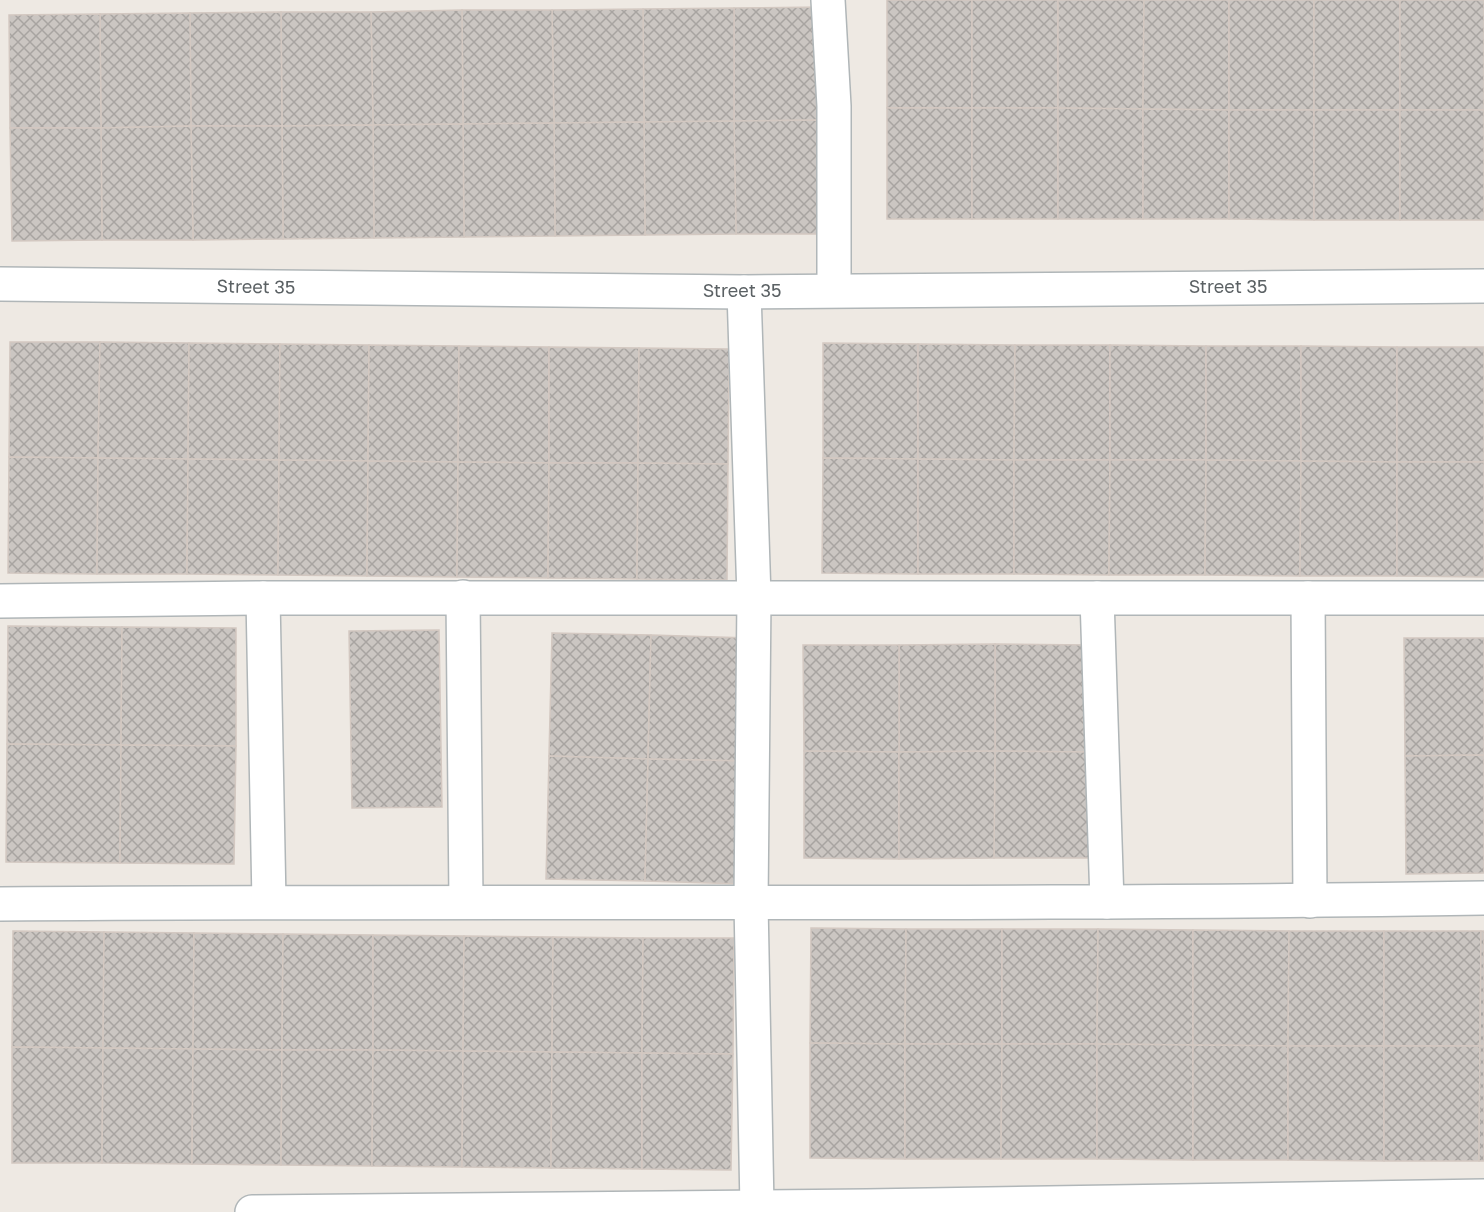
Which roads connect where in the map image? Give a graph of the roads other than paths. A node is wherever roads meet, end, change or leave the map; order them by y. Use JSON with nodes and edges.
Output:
{"nodes":[{"id":1,"x":828,"y":0,"type":"edge"},
{"id":2,"x":0,"y":284,"type":"edge"},
{"id":3,"x":1484,"y":286,"type":"edge"},
{"id":4,"x":834,"y":290,"type":"junction"},
{"id":5,"x":744,"y":292,"type":"junction"},
{"id":6,"x":263,"y":597,"type":"junction"},
{"id":7,"x":463,"y":597,"type":"junction"},
{"id":8,"x":754,"y":597,"type":"junction"},
{"id":9,"x":1097,"y":598,"type":"junction"},
{"id":10,"x":1308,"y":598,"type":"junction"},
{"id":11,"x":1484,"y":598,"type":"edge"},
{"id":12,"x":0,"y":601,"type":"edge"},
{"id":13,"x":1484,"y":898,"type":"edge"},
{"id":14,"x":466,"y":901,"type":"junction"},
{"id":15,"x":1310,"y":901,"type":"junction"},
{"id":16,"x":269,"y":902,"type":"junction"},
{"id":17,"x":1107,"y":902,"type":"junction"},
{"id":18,"x":751,"y":903,"type":"junction"},
{"id":19,"x":0,"y":904,"type":"edge"},
{"id":20,"x":1484,"y":1196,"type":"edge"},
{"id":21,"x":757,"y":1207,"type":"junction"},
{"id":22,"x":867,"y":1209,"type":"edge"},
{"id":23,"x":252,"y":1212,"type":"edge"}],
"edges":[{"from":1,"to":4,"type":"street"},
{"from":2,"to":5,"type":"street","name":"Street 35"},
{"from":3,"to":4,"type":"street","name":"Street 35"},
{"from":4,"to":5,"type":"street","name":"Street 35"},
{"from":5,"to":8,"type":"street"},
{"from":6,"to":7,"type":"street"},
{"from":6,"to":12,"type":"street"},
{"from":6,"to":16,"type":"street"},
{"from":7,"to":8,"type":"street"},
{"from":7,"to":14,"type":"street"},
{"from":8,"to":9,"type":"street"},
{"from":8,"to":18,"type":"street"},
{"from":9,"to":10,"type":"street"},
{"from":9,"to":17,"type":"street"},
{"from":10,"to":11,"type":"street"},
{"from":10,"to":15,"type":"street"},
{"from":13,"to":15,"type":"street"},
{"from":14,"to":16,"type":"street"},
{"from":14,"to":18,"type":"street"},
{"from":15,"to":17,"type":"street"},
{"from":16,"to":19,"type":"street"},
{"from":17,"to":18,"type":"street"},
{"from":18,"to":21,"type":"street"},
{"from":20,"to":22,"type":"street"},
{"from":21,"to":22,"type":"street"},
{"from":21,"to":23,"type":"street"}]}
